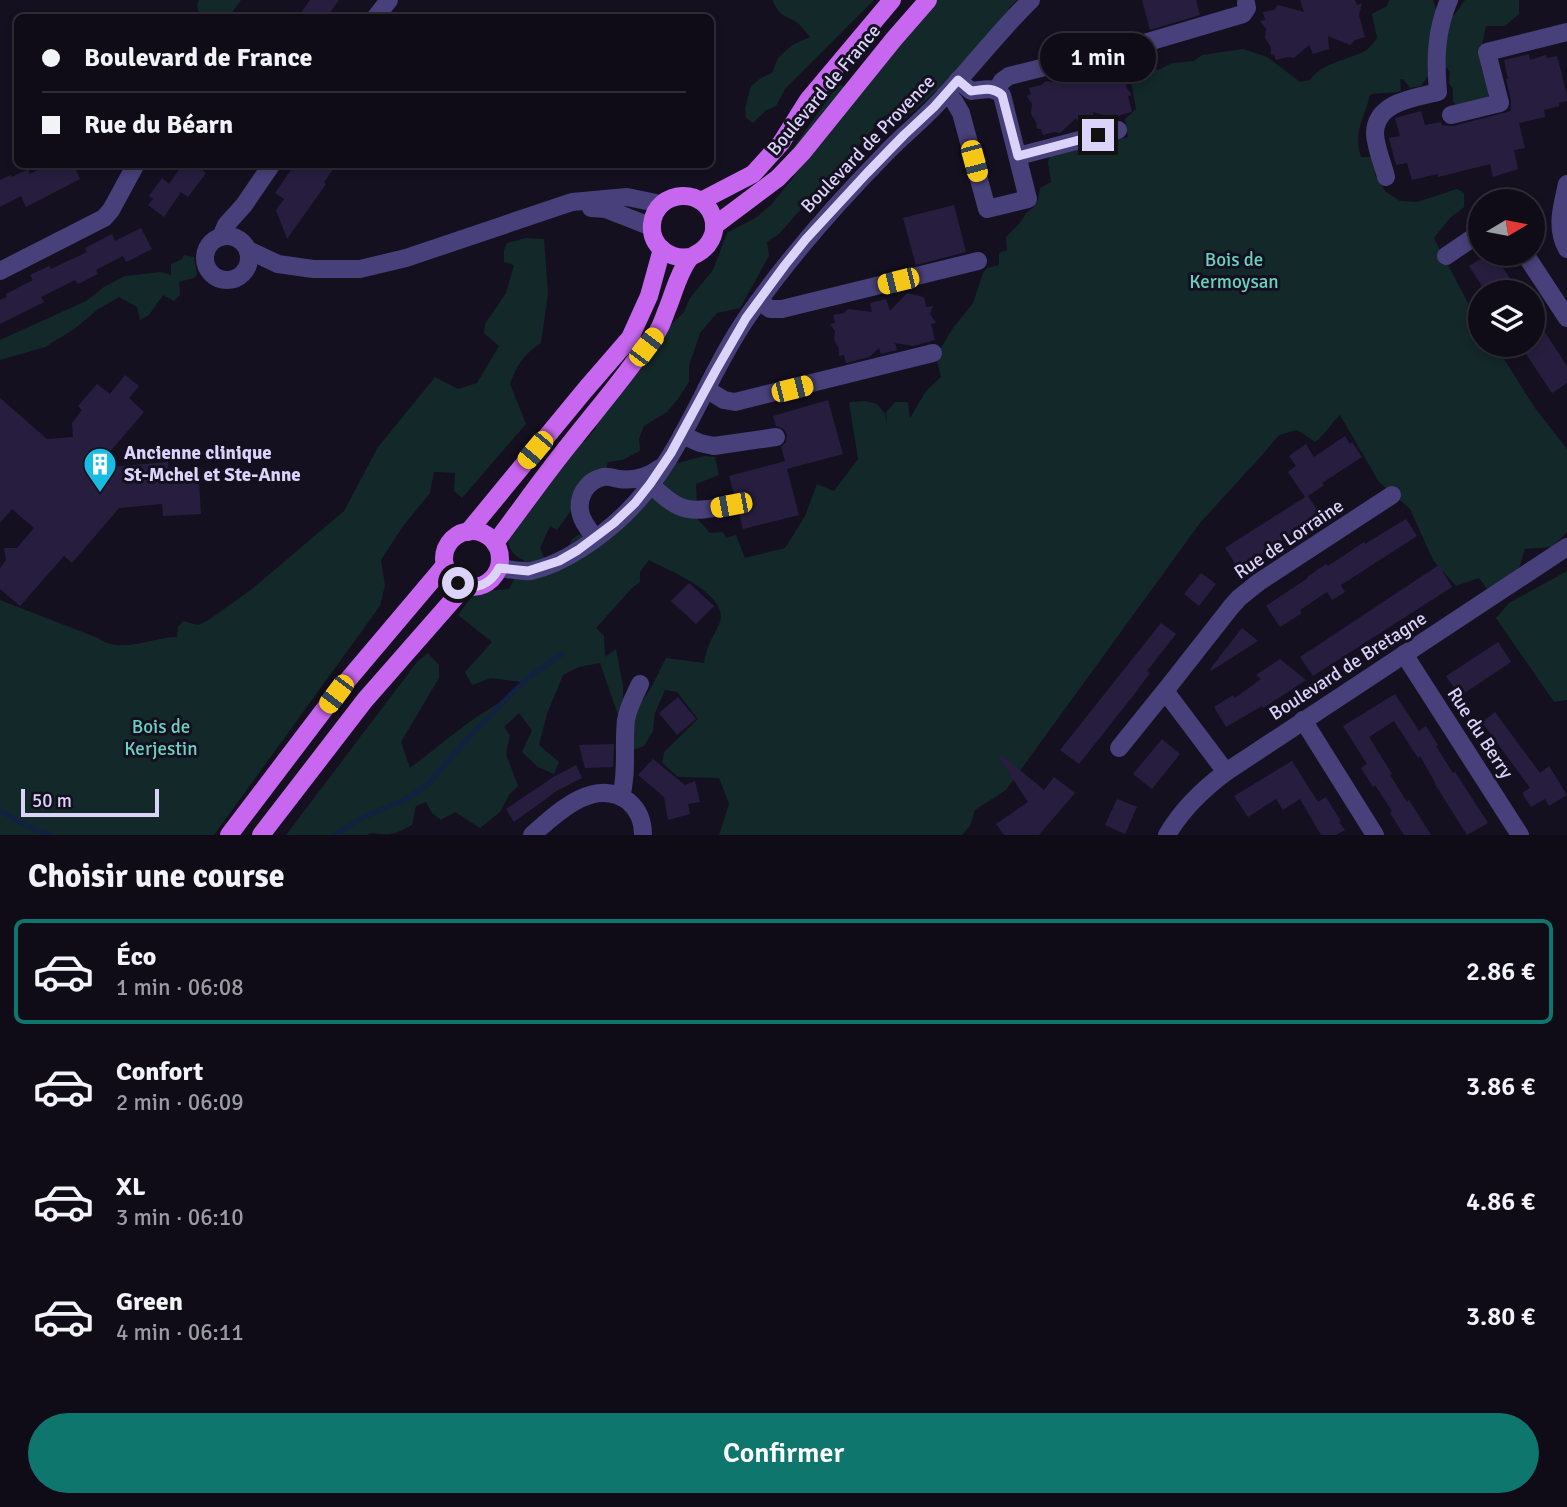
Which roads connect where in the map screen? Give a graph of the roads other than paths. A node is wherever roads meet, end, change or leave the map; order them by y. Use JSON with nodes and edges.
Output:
{"nodes":[{"id":1,"x":389,"y":0,"type":"edge"},
{"id":2,"x":892,"y":0,"type":"edge"},
{"id":3,"x":928,"y":0,"type":"edge"},
{"id":4,"x":1031,"y":0,"type":"edge"},
{"id":5,"x":1449,"y":0,"type":"edge"},
{"id":6,"x":1250,"y":1,"type":"edge"},
{"id":7,"x":378,"y":14,"type":"edge"},
{"id":8,"x":1567,"y":32,"type":"edge"},
{"id":9,"x":1148,"y":42,"type":"dead end"},
{"id":10,"x":1109,"y":51,"type":"dead end"},
{"id":11,"x":952,"y":87,"type":"junction"},
{"id":12,"x":997,"y":90,"type":"junction"},
{"id":13,"x":1451,"y":115,"type":"dead end"},
{"id":14,"x":1118,"y":130,"type":"dead end"},
{"id":15,"x":1018,"y":156,"type":"junction"},
{"id":16,"x":134,"y":168,"type":"edge"},
{"id":17,"x":264,"y":168,"type":"edge"},
{"id":18,"x":1386,"y":177,"type":"dead end"},
{"id":19,"x":1567,"y":184,"type":"edge"},
{"id":20,"x":701,"y":201,"type":"junction"},
{"id":21,"x":661,"y":204,"type":"junction"},
{"id":22,"x":244,"y":205,"type":"junction"},
{"id":23,"x":552,"y":208,"type":"junction"},
{"id":24,"x":714,"y":226,"type":"junction"},
{"id":25,"x":652,"y":227,"type":"junction"},
{"id":26,"x":221,"y":237,"type":"junction"},
{"id":27,"x":1468,"y":241,"type":"edge"},
{"id":28,"x":245,"y":246,"type":"junction"},
{"id":29,"x":662,"y":249,"type":"junction"},
{"id":30,"x":1567,"y":249,"type":"edge"},
{"id":31,"x":1446,"y":256,"type":"dead end"},
{"id":32,"x":690,"y":257,"type":"junction"},
{"id":33,"x":978,"y":261,"type":"dead end"},
{"id":34,"x":278,"y":264,"type":"junction"},
{"id":35,"x":1533,"y":266,"type":"edge"},
{"id":36,"x":246,"y":269,"type":"junction"},
{"id":37,"x":0,"y":271,"type":"edge"},
{"id":38,"x":758,"y":301,"type":"junction"},
{"id":39,"x":1567,"y":318,"type":"edge"},
{"id":40,"x":933,"y":353,"type":"dead end"},
{"id":41,"x":706,"y":389,"type":"junction"},
{"id":42,"x":682,"y":435,"type":"junction"},
{"id":43,"x":776,"y":437,"type":"dead end"},
{"id":44,"x":663,"y":466,"type":"junction"},
{"id":45,"x":621,"y":479,"type":"junction"},
{"id":46,"x":645,"y":491,"type":"junction"},
{"id":47,"x":1392,"y":495,"type":"dead end"},
{"id":48,"x":731,"y":505,"type":"dead end"},
{"id":49,"x":468,"y":531,"type":"junction"},
{"id":50,"x":595,"y":538,"type":"junction"},
{"id":51,"x":495,"y":543,"type":"junction"},
{"id":52,"x":1567,"y":547,"type":"edge"},
{"id":53,"x":445,"y":565,"type":"junction"},
{"id":54,"x":499,"y":568,"type":"junction"},
{"id":55,"x":465,"y":586,"type":"junction"},
{"id":56,"x":1404,"y":654,"type":"junction"},
{"id":57,"x":640,"y":684,"type":"dead end"},
{"id":58,"x":1165,"y":691,"type":"junction"},
{"id":59,"x":1303,"y":720,"type":"junction"},
{"id":60,"x":1119,"y":748,"type":"dead end"},
{"id":61,"x":1226,"y":772,"type":"junction"},
{"id":62,"x":621,"y":797,"type":"junction"},
{"id":63,"x":229,"y":835,"type":"edge"},
{"id":64,"x":261,"y":835,"type":"edge"},
{"id":65,"x":532,"y":835,"type":"edge"},
{"id":66,"x":643,"y":835,"type":"edge"},
{"id":67,"x":1167,"y":835,"type":"edge"},
{"id":68,"x":1375,"y":835,"type":"edge"},
{"id":69,"x":1520,"y":835,"type":"edge"}],
"edges":[{"from":1,"to":7,"type":"street"},
{"from":2,"to":20,"type":"main road","name":"Boulevard de France"},
{"from":3,"to":24,"type":"main road","name":"Boulevard de France"},
{"from":4,"to":11,"type":"street","name":"Boulevard de Provence"},
{"from":5,"to":18,"type":"street"},
{"from":6,"to":9,"type":"street"},
{"from":8,"to":13,"type":"street"},
{"from":10,"to":12,"type":"street"},
{"from":11,"to":12,"type":"street"},
{"from":11,"to":15,"type":"street"},
{"from":11,"to":38,"type":"street","name":"Boulevard de Provence"},
{"from":12,"to":15,"type":"street"},
{"from":14,"to":15,"type":"street"},
{"from":16,"to":37,"type":"street"},
{"from":17,"to":22,"type":"street"},
{"from":19,"to":30,"type":"street"},
{"from":20,"to":21,"type":"main road","name":"Boulevard de France"},
{"from":20,"to":24,"type":"main road"},
{"from":21,"to":23,"type":"street"},
{"from":21,"to":25,"type":"main road"},
{"from":22,"to":26,"type":"street"},
{"from":22,"to":28,"type":"street"},
{"from":23,"to":25,"type":"street"},
{"from":23,"to":34,"type":"street"},
{"from":24,"to":32,"type":"main road","name":"Boulevard de France"},
{"from":25,"to":29,"type":"main road"},
{"from":26,"to":28,"type":"street"},
{"from":26,"to":36,"type":"street"},
{"from":27,"to":31,"type":"street"},
{"from":28,"to":34,"type":"street"},
{"from":28,"to":36,"type":"street"},
{"from":29,"to":32,"type":"main road"},
{"from":29,"to":49,"type":"main road"},
{"from":32,"to":51,"type":"main road","name":"Boulevard de France"},
{"from":33,"to":38,"type":"street"},
{"from":34,"to":36,"type":"street"},
{"from":35,"to":39,"type":"street"},
{"from":38,"to":41,"type":"street","name":"Boulevard de Provence"},
{"from":40,"to":41,"type":"street"},
{"from":41,"to":42,"type":"street","name":"Boulevard de Provence"},
{"from":42,"to":43,"type":"street"},
{"from":42,"to":44,"type":"street","name":"Boulevard de Provence"},
{"from":44,"to":45,"type":"street"},
{"from":44,"to":46,"type":"street","name":"Boulevard de Provence"},
{"from":45,"to":46,"type":"street"},
{"from":45,"to":50,"type":"street"},
{"from":46,"to":48,"type":"street"},
{"from":46,"to":50,"type":"street","name":"Boulevard de Provence"},
{"from":47,"to":58,"type":"street","name":"Rue de Lorraine"},
{"from":49,"to":51,"type":"main road"},
{"from":49,"to":53,"type":"main road"},
{"from":50,"to":54,"type":"street","name":"Boulevard de Provence"},
{"from":51,"to":54,"type":"main road"},
{"from":52,"to":56,"type":"street","name":"Boulevard de Bretagne"},
{"from":53,"to":55,"type":"main road"},
{"from":53,"to":63,"type":"main road"},
{"from":54,"to":55,"type":"main road"},
{"from":55,"to":64,"type":"main road"},
{"from":56,"to":59,"type":"street","name":"Boulevard de Bretagne"},
{"from":56,"to":69,"type":"street","name":"Rue du Berry"},
{"from":57,"to":62,"type":"street"},
{"from":58,"to":60,"type":"street","name":"Rue de Lorraine"},
{"from":58,"to":61,"type":"street"},
{"from":59,"to":61,"type":"street","name":"Boulevard de Bretagne"},
{"from":59,"to":68,"type":"street"},
{"from":61,"to":67,"type":"street","name":"Boulevard de Bretagne"},
{"from":62,"to":65,"type":"street"},
{"from":62,"to":66,"type":"street"}]}
